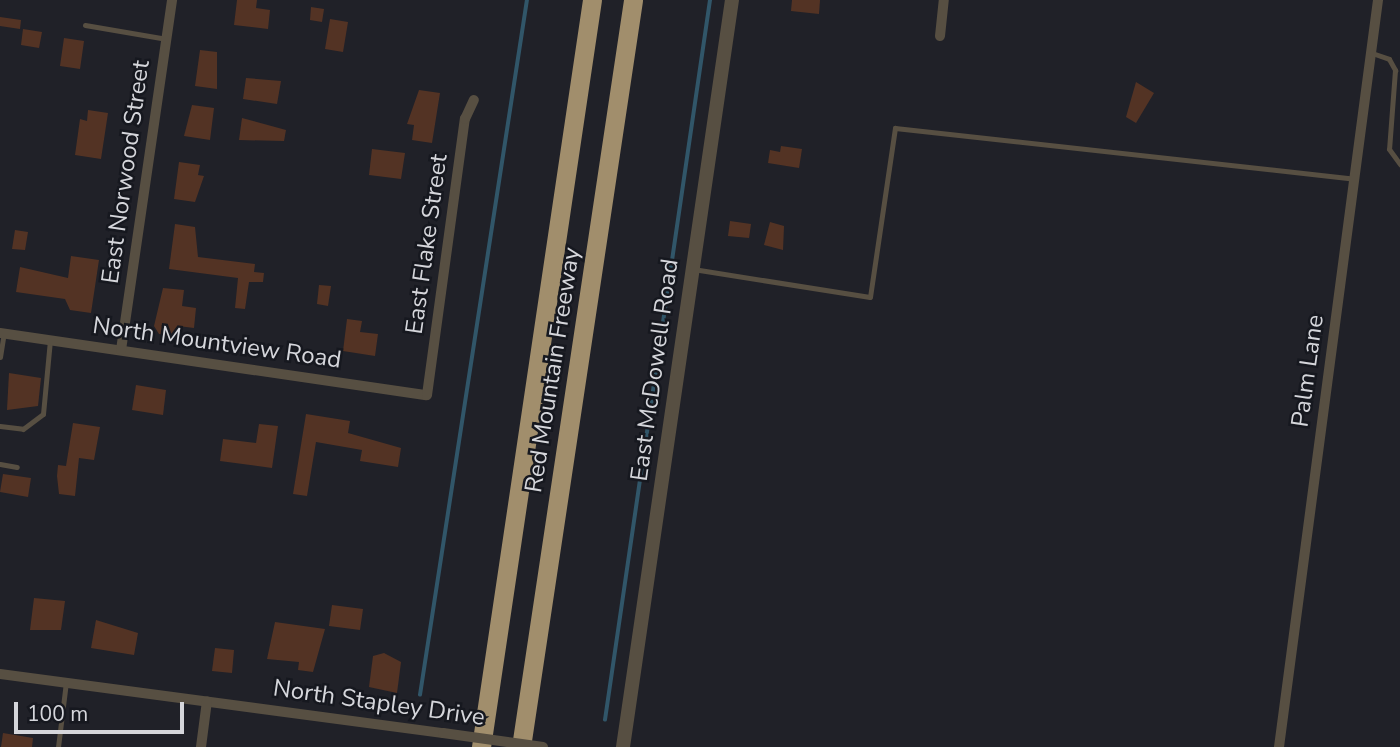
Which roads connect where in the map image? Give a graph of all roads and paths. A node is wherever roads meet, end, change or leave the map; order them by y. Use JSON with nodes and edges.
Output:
{"nodes":[{"id":1,"x":172,"y":0,"type":"edge"},
{"id":2,"x":592,"y":0,"type":"edge"},
{"id":3,"x":633,"y":0,"type":"edge"},
{"id":4,"x":732,"y":0,"type":"edge"},
{"id":5,"x":944,"y":0,"type":"edge"},
{"id":6,"x":1378,"y":0,"type":"edge"},
{"id":7,"x":85,"y":25,"type":"dead end"},
{"id":8,"x":940,"y":36,"type":"dead end"},
{"id":9,"x":167,"y":38,"type":"junction"},
{"id":10,"x":1371,"y":53,"type":"junction"},
{"id":11,"x":474,"y":100,"type":"dead end"},
{"id":12,"x":1400,"y":164,"type":"edge"},
{"id":13,"x":1354,"y":179,"type":"junction"},
{"id":14,"x":693,"y":269,"type":"junction"},
{"id":15,"x":2,"y":333,"type":"edge"},
{"id":16,"x":50,"y":340,"type":"junction"},
{"id":17,"x":121,"y":350,"type":"junction"},
{"id":18,"x":0,"y":357,"type":"edge"},
{"id":19,"x":427,"y":395,"type":"joint"},
{"id":20,"x":0,"y":426,"type":"edge"},
{"id":21,"x":0,"y":464,"type":"edge"},
{"id":22,"x":17,"y":467,"type":"dead end"},
{"id":23,"x":0,"y":674,"type":"edge"},
{"id":24,"x":66,"y":682,"type":"junction"},
{"id":25,"x":207,"y":701,"type":"junction"},
{"id":26,"x":58,"y":747,"type":"edge"},
{"id":27,"x":201,"y":747,"type":"edge"},
{"id":28,"x":481,"y":747,"type":"edge"},
{"id":29,"x":521,"y":747,"type":"edge"},
{"id":30,"x":543,"y":747,"type":"edge"},
{"id":31,"x":623,"y":747,"type":"edge"},
{"id":32,"x":1279,"y":747,"type":"edge"}],
"edges":[{"from":1,"to":9,"type":"street","name":"East Norwood Street"},
{"from":2,"to":28,"type":"highway","name":"Red Mountain Freeway"},
{"from":3,"to":29,"type":"highway","name":"Red Mountain Freeway"},
{"from":4,"to":14,"type":"street","name":"East McDowell Road"},
{"from":5,"to":8,"type":"street"},
{"from":6,"to":10,"type":"street","name":"Palm Lane"},
{"from":7,"to":9,"type":"lane"},
{"from":9,"to":17,"type":"street","name":"East Norwood Street"},
{"from":10,"to":12,"type":"lane"},
{"from":10,"to":13,"type":"street","name":"Palm Lane"},
{"from":11,"to":19,"type":"street","name":"East Flake Street"},
{"from":13,"to":14,"type":"lane"},
{"from":13,"to":32,"type":"street","name":"Palm Lane"},
{"from":14,"to":31,"type":"street","name":"East McDowell Road"},
{"from":15,"to":16,"type":"street","name":"North Mountview Road"},
{"from":15,"to":18,"type":"lane"},
{"from":16,"to":17,"type":"street","name":"North Mountview Road"},
{"from":16,"to":20,"type":"lane"},
{"from":17,"to":19,"type":"street","name":"North Mountview Road"},
{"from":21,"to":22,"type":"lane"},
{"from":23,"to":24,"type":"street","name":"North Stapley Drive"},
{"from":24,"to":25,"type":"street","name":"North Stapley Drive"},
{"from":24,"to":26,"type":"lane"},
{"from":25,"to":27,"type":"street"},
{"from":25,"to":30,"type":"street","name":"North Stapley Drive","bridge":true}]}
